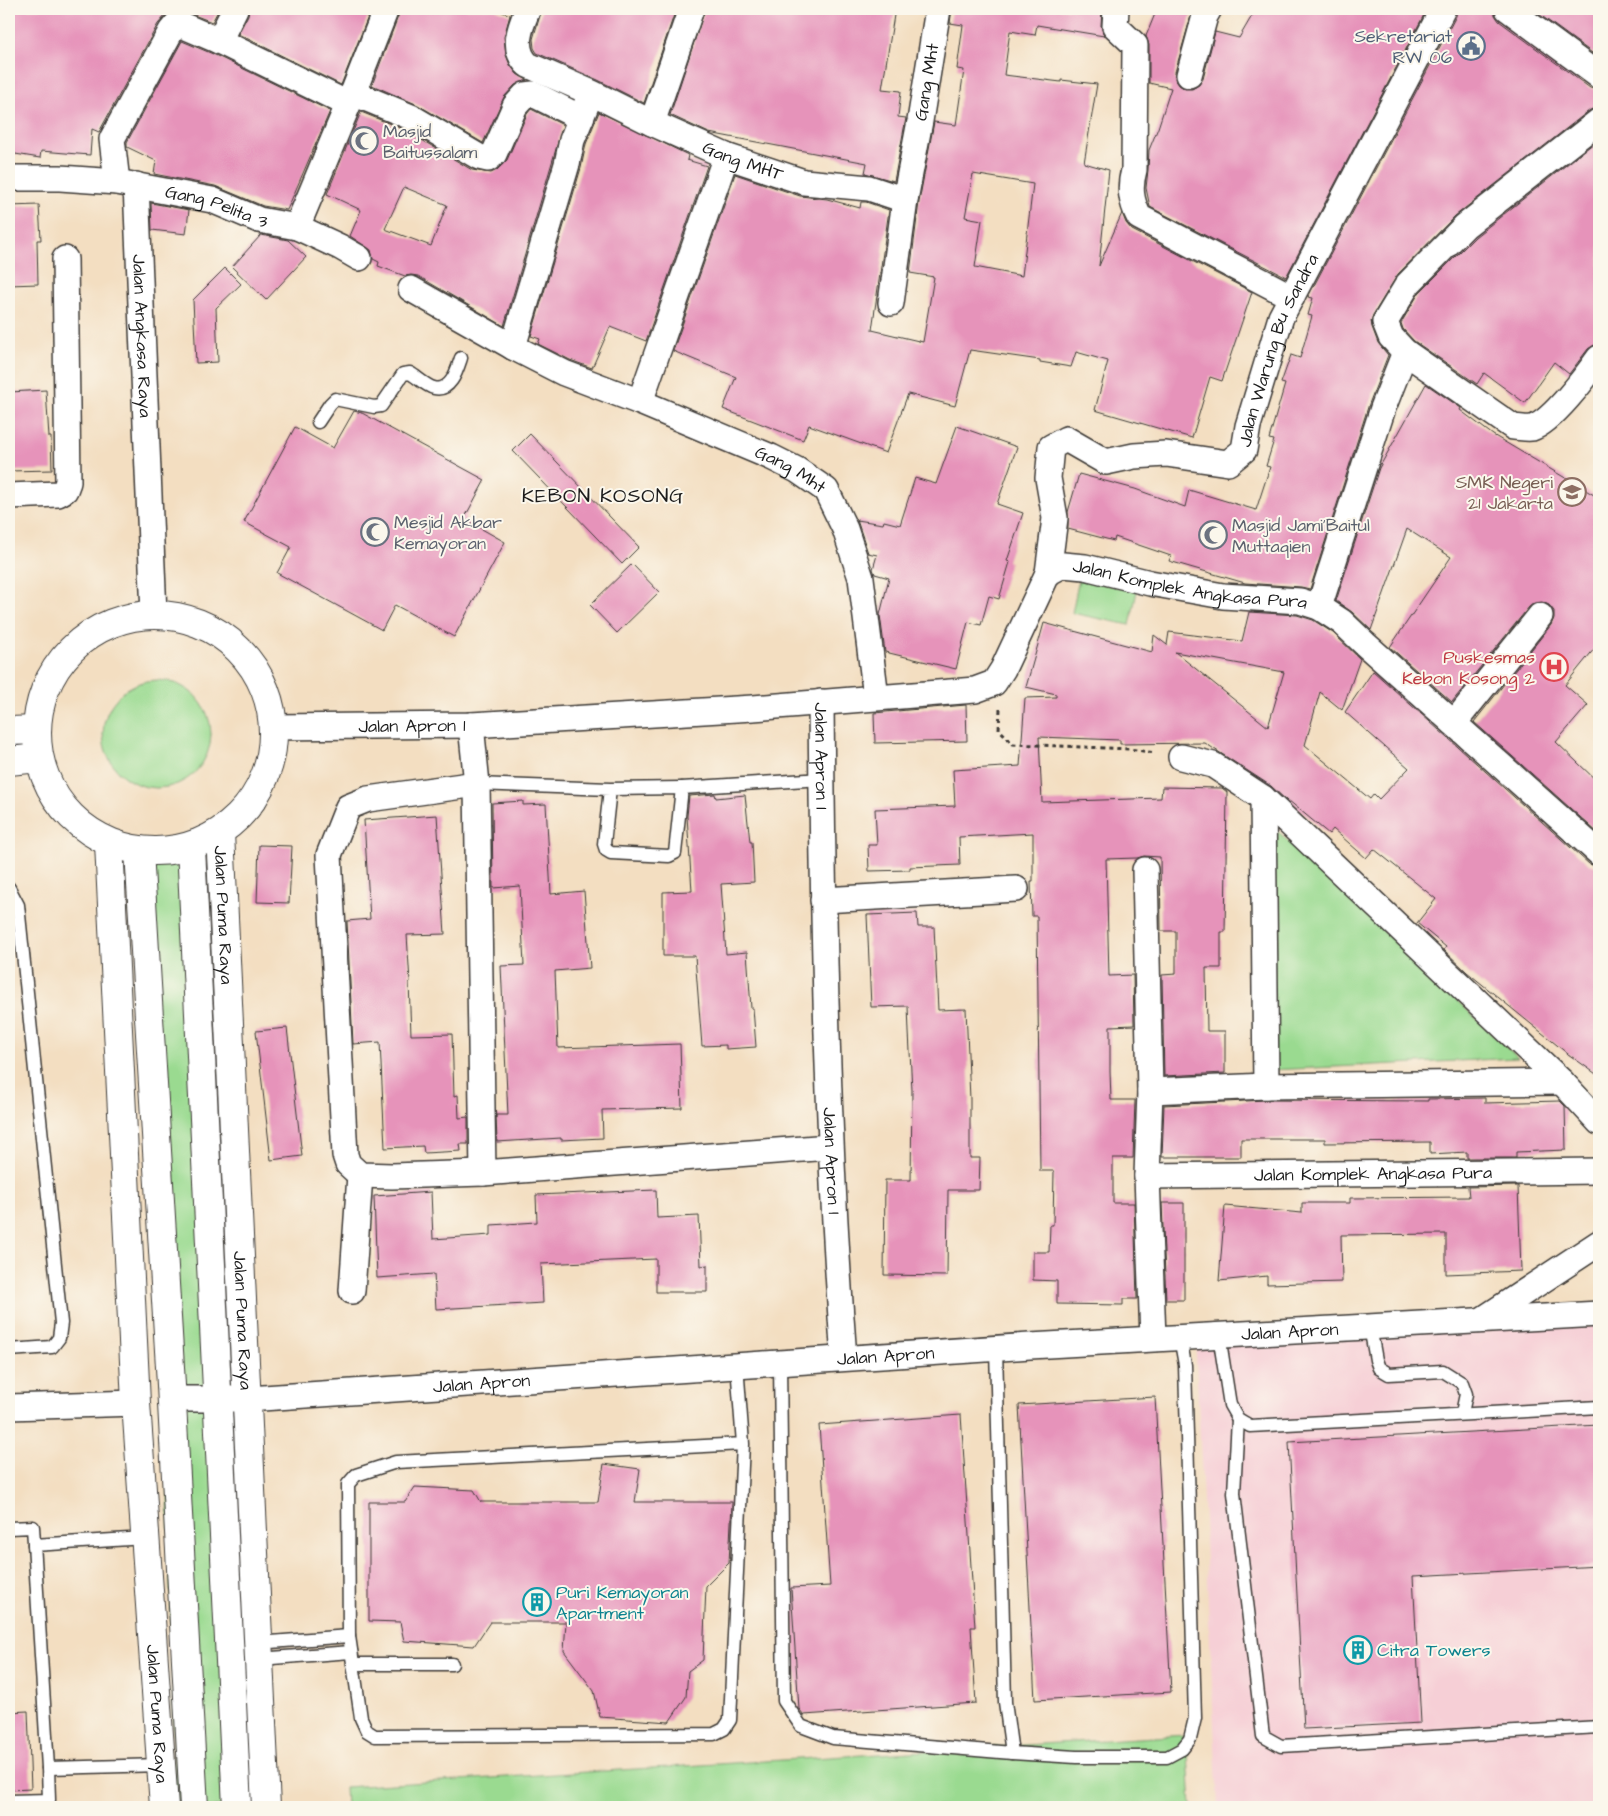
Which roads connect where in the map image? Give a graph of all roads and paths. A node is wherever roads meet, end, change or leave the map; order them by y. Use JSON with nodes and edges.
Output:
{"nodes":[{"id":1,"x":235,"y":9,"type":"edge"},
{"id":2,"x":386,"y":9,"type":"edge"},
{"id":3,"x":528,"y":9,"type":"edge"},
{"id":4,"x":691,"y":9,"type":"edge"},
{"id":5,"x":938,"y":9,"type":"edge"},
{"id":6,"x":1116,"y":9,"type":"edge"},
{"id":7,"x":1209,"y":9,"type":"edge"},
{"id":8,"x":1443,"y":9,"type":"edge"},
{"id":9,"x":1508,"y":9,"type":"edge"},
{"id":10,"x":219,"y":41,"type":"junction"},
{"id":11,"x":1189,"y":75,"type":"dead end"},
{"id":12,"x":1599,"y":76,"type":"edge"},
{"id":13,"x":592,"y":93,"type":"junction"},
{"id":14,"x":350,"y":99,"type":"junction"},
{"id":15,"x":581,"y":118,"type":"junction"},
{"id":16,"x":1599,"y":121,"type":"edge"},
{"id":17,"x":652,"y":123,"type":"junction"},
{"id":18,"x":726,"y":156,"type":"junction"},
{"id":19,"x":9,"y":178,"type":"edge"},
{"id":20,"x":127,"y":184,"type":"junction"},
{"id":21,"x":905,"y":200,"type":"junction"},
{"id":22,"x":297,"y":226,"type":"junction"},
{"id":23,"x":359,"y":258,"type":"dead end"},
{"id":24,"x":65,"y":259,"type":"dead end"},
{"id":25,"x":411,"y":289,"type":"dead end"},
{"id":26,"x":1292,"y":297,"type":"junction"},
{"id":27,"x":890,"y":303,"type":"dead end"},
{"id":28,"x":513,"y":347,"type":"junction"},
{"id":29,"x":1405,"y":352,"type":"junction"},
{"id":30,"x":461,"y":358,"type":"dead end"},
{"id":31,"x":1599,"y":358,"type":"edge"},
{"id":32,"x":640,"y":402,"type":"junction"},
{"id":33,"x":318,"y":422,"type":"dead end"},
{"id":34,"x":9,"y":496,"type":"edge"},
{"id":35,"x":1048,"y":573,"type":"junction"},
{"id":36,"x":1319,"y":607,"type":"junction"},
{"id":37,"x":154,"y":614,"type":"junction"},
{"id":38,"x":1540,"y":616,"type":"dead end"},
{"id":39,"x":1003,"y":669,"type":"junction"},
{"id":40,"x":876,"y":697,"type":"junction"},
{"id":41,"x":821,"y":702,"type":"junction"},
{"id":42,"x":1454,"y":723,"type":"junction"},
{"id":43,"x":471,"y":725,"type":"junction"},
{"id":44,"x":274,"y":727,"type":"junction"},
{"id":45,"x":37,"y":730,"type":"junction"},
{"id":46,"x":9,"y":731,"type":"edge"},
{"id":47,"x":1180,"y":757,"type":"joint"},
{"id":48,"x":39,"y":758,"type":"junction"},
{"id":49,"x":9,"y":761,"type":"edge"},
{"id":50,"x":822,"y":779,"type":"junction"},
{"id":51,"x":477,"y":784,"type":"junction"},
{"id":52,"x":682,"y":788,"type":"junction"},
{"id":53,"x":610,"y":789,"type":"junction"},
{"id":54,"x":1263,"y":798,"type":"junction"},
{"id":55,"x":220,"y":833,"type":"junction"},
{"id":56,"x":109,"y":843,"type":"junction"},
{"id":57,"x":191,"y":847,"type":"junction"},
{"id":58,"x":139,"y":851,"type":"junction"},
{"id":59,"x":1599,"y":853,"type":"edge"},
{"id":60,"x":1145,"y":870,"type":"dead end"},
{"id":61,"x":9,"y":888,"type":"edge"},
{"id":62,"x":1016,"y":889,"type":"dead end"},
{"id":63,"x":823,"y":900,"type":"junction"},
{"id":64,"x":1562,"y":1082,"type":"junction"},
{"id":65,"x":1266,"y":1086,"type":"junction"},
{"id":66,"x":1150,"y":1091,"type":"junction"},
{"id":67,"x":1599,"y":1122,"type":"edge"},
{"id":68,"x":830,"y":1147,"type":"junction"},
{"id":69,"x":1599,"y":1171,"type":"edge"},
{"id":70,"x":483,"y":1173,"type":"junction"},
{"id":71,"x":360,"y":1175,"type":"junction"},
{"id":72,"x":1147,"y":1176,"type":"junction"},
{"id":73,"x":1599,"y":1243,"type":"edge"},
{"id":74,"x":352,"y":1291,"type":"dead end"},
{"id":75,"x":1599,"y":1314,"type":"edge"},
{"id":76,"x":1481,"y":1321,"type":"junction"},
{"id":77,"x":1370,"y":1327,"type":"junction"},
{"id":78,"x":1219,"y":1335,"type":"junction"},
{"id":79,"x":1180,"y":1337,"type":"junction"},
{"id":80,"x":1153,"y":1338,"type":"junction"},
{"id":81,"x":996,"y":1348,"type":"junction"},
{"id":82,"x":9,"y":1350,"type":"edge"},
{"id":83,"x":844,"y":1358,"type":"junction"},
{"id":84,"x":780,"y":1362,"type":"junction"},
{"id":85,"x":737,"y":1365,"type":"junction"},
{"id":86,"x":218,"y":1398,"type":"junction"},
{"id":87,"x":172,"y":1399,"type":"junction"},
{"id":88,"x":247,"y":1399,"type":"junction"},
{"id":89,"x":136,"y":1402,"type":"junction"},
{"id":90,"x":9,"y":1407,"type":"edge"},
{"id":91,"x":1599,"y":1407,"type":"edge"},
{"id":92,"x":1462,"y":1413,"type":"junction"},
{"id":93,"x":1238,"y":1419,"type":"junction"},
{"id":94,"x":743,"y":1444,"type":"junction"},
{"id":95,"x":9,"y":1528,"type":"edge"},
{"id":96,"x":145,"y":1538,"type":"junction"},
{"id":97,"x":34,"y":1545,"type":"junction"},
{"id":98,"x":348,"y":1636,"type":"junction"},
{"id":99,"x":259,"y":1651,"type":"junction"},
{"id":100,"x":352,"y":1658,"type":"junction"},
{"id":101,"x":452,"y":1664,"type":"dead end"},
{"id":102,"x":1599,"y":1727,"type":"edge"},
{"id":103,"x":1012,"y":1753,"type":"junction"},
{"id":104,"x":162,"y":1765,"type":"junction"},
{"id":105,"x":48,"y":1768,"type":"junction"},
{"id":106,"x":9,"y":1801,"type":"edge"},
{"id":107,"x":164,"y":1807,"type":"edge"},
{"id":108,"x":194,"y":1807,"type":"edge"},
{"id":109,"x":237,"y":1807,"type":"edge"},
{"id":110,"x":266,"y":1807,"type":"edge"}],
"edges":[{"from":1,"to":10,"type":"street"},
{"from":2,"to":14,"type":"street"},
{"from":3,"to":13,"type":"street","name":"Gang MHT"},
{"from":4,"to":17,"type":"street"},
{"from":5,"to":21,"type":"street","name":"Gang Mht"},
{"from":6,"to":26,"type":"street"},
{"from":7,"to":11,"type":"street"},
{"from":8,"to":26,"type":"street","name":"Jalan Warung Bu Sandra"},
{"from":9,"to":12,"type":"street"},
{"from":10,"to":14,"type":"street","name":"Jalan Angkasa Raya"},
{"from":10,"to":20,"type":"street","name":"Jalan Angkasa Raya"},
{"from":13,"to":15,"type":"street"},
{"from":13,"to":17,"type":"street","name":"Gang MHT"},
{"from":14,"to":15,"type":"street"},
{"from":14,"to":22,"type":"street"},
{"from":15,"to":28,"type":"street"},
{"from":16,"to":29,"type":"street"},
{"from":17,"to":18,"type":"street","name":"Gang MHT"},
{"from":18,"to":21,"type":"street","name":"Gang MHT"},
{"from":18,"to":32,"type":"street","name":"Gang Mht"},
{"from":19,"to":20,"type":"street"},
{"from":20,"to":22,"type":"street","name":"Gang Pelita 3"},
{"from":20,"to":37,"type":"street","name":"Jalan Angkasa Raya"},
{"from":21,"to":27,"type":"street","name":"Gang Mht"},
{"from":22,"to":23,"type":"street"},
{"from":24,"to":34,"type":"street"},
{"from":25,"to":28,"type":"street","name":"Gang Mht"},
{"from":26,"to":35,"type":"street","name":"Jalan Warung Bu Sandra"},
{"from":28,"to":32,"type":"street","name":"Gang Mht"},
{"from":29,"to":31,"type":"street"},
{"from":29,"to":36,"type":"street"},
{"from":30,"to":33,"type":"lane"},
{"from":32,"to":40,"type":"street","name":"Gang Mht"},
{"from":35,"to":36,"type":"street","name":"Jalan Komplek Angkasa Pura"},
{"from":35,"to":39,"type":"street","name":"Jalan Komplek Angkasa Pura"},
{"from":36,"to":42,"type":"street","name":"Jalan Komplek Angkasa Pura"},
{"from":37,"to":44,"type":"street"},
{"from":37,"to":45,"type":"street"},
{"from":38,"to":42,"type":"street"},
{"from":39,"to":40,"type":"street","name":"Jalan Komplek Angkasa Pura"},
{"from":39,"to":47,"type":"path"},
{"from":40,"to":41,"type":"street","name":"Jalan Komplek Angkasa Pura"},
{"from":41,"to":43,"type":"street","name":"Jalan Apron 1"},
{"from":41,"to":50,"type":"street","name":"Jalan Apron 1"},
{"from":42,"to":59,"type":"street","name":"Jalan Komplek Angkasa Pura"},
{"from":43,"to":44,"type":"street","name":"Jalan Apron 1"},
{"from":43,"to":51,"type":"street"},
{"from":44,"to":55,"type":"street"},
{"from":45,"to":46,"type":"street"},
{"from":45,"to":48,"type":"street"},
{"from":47,"to":54,"type":"street"},
{"from":48,"to":49,"type":"street"},
{"from":48,"to":56,"type":"street"},
{"from":50,"to":52,"type":"lane"},
{"from":50,"to":63,"type":"street","name":"Jalan Apron 1"},
{"from":51,"to":53,"type":"lane"},
{"from":51,"to":70,"type":"street"},
{"from":51,"to":71,"type":"street"},
{"from":52,"to":53,"type":"lane"},
{"from":52,"to":53,"type":"lane"},
{"from":54,"to":64,"type":"street"},
{"from":54,"to":65,"type":"street"},
{"from":55,"to":57,"type":"street"},
{"from":55,"to":88,"type":"street","name":"Jalan Puma Raya"},
{"from":56,"to":58,"type":"street"},
{"from":56,"to":89,"type":"street","name":"Jalan Puma Raya"},
{"from":57,"to":58,"type":"street"},
{"from":57,"to":86,"type":"street","name":"Jalan Puma Raya"},
{"from":58,"to":87,"type":"street","name":"Jalan Puma Raya"},
{"from":60,"to":66,"type":"street"},
{"from":61,"to":82,"type":"lane"},
{"from":62,"to":63,"type":"street"},
{"from":63,"to":68,"type":"street","name":"Jalan Apron 1"},
{"from":64,"to":65,"type":"street"},
{"from":64,"to":67,"type":"street"},
{"from":65,"to":66,"type":"street"},
{"from":66,"to":72,"type":"street"},
{"from":68,"to":70,"type":"street"},
{"from":68,"to":83,"type":"street","name":"Jalan Apron 1"},
{"from":69,"to":72,"type":"street","name":"Jalan Komplek Angkasa Pura"},
{"from":70,"to":71,"type":"street"},
{"from":71,"to":74,"type":"street"},
{"from":72,"to":80,"type":"street"},
{"from":73,"to":76,"type":"street"},
{"from":75,"to":76,"type":"street","name":"Jalan Apron"},
{"from":76,"to":77,"type":"street","name":"Jalan Apron"},
{"from":77,"to":78,"type":"street","name":"Jalan Apron"},
{"from":77,"to":92,"type":"lane"},
{"from":78,"to":79,"type":"street","name":"Jalan Apron"},
{"from":78,"to":93,"type":"lane"},
{"from":79,"to":80,"type":"street","name":"Jalan Apron"},
{"from":79,"to":103,"type":"lane"},
{"from":80,"to":81,"type":"street","name":"Jalan Apron"},
{"from":81,"to":83,"type":"street","name":"Jalan Apron"},
{"from":81,"to":103,"type":"lane"},
{"from":83,"to":84,"type":"street","name":"Jalan Apron"},
{"from":84,"to":85,"type":"street","name":"Jalan Apron"},
{"from":84,"to":103,"type":"lane"},
{"from":85,"to":88,"type":"street","name":"Jalan Apron"},
{"from":85,"to":94,"type":"lane"},
{"from":86,"to":87,"type":"street","name":"Jalan Apron"},
{"from":86,"to":88,"type":"street","name":"Jalan Apron"},
{"from":86,"to":109,"type":"street","name":"Jalan Puma Raya"},
{"from":87,"to":108,"type":"street","name":"Jalan Puma Raya"},
{"from":88,"to":99,"type":"street","name":"Jalan Puma Raya"},
{"from":89,"to":90,"type":"street"},
{"from":89,"to":96,"type":"street","name":"Jalan Puma Raya"},
{"from":91,"to":92,"type":"lane"},
{"from":92,"to":93,"type":"lane"},
{"from":93,"to":102,"type":"lane"},
{"from":94,"to":98,"type":"lane"},
{"from":94,"to":100,"type":"lane"},
{"from":95,"to":97,"type":"lane"},
{"from":96,"to":97,"type":"lane"},
{"from":96,"to":104,"type":"street","name":"Jalan Puma Raya"},
{"from":97,"to":105,"type":"lane"},
{"from":98,"to":99,"type":"lane"},
{"from":98,"to":100,"type":"lane"},
{"from":99,"to":100,"type":"lane"},
{"from":99,"to":110,"type":"street","name":"Jalan Puma Raya"},
{"from":100,"to":101,"type":"lane"},
{"from":104,"to":105,"type":"lane"},
{"from":104,"to":107,"type":"street","name":"Jalan Puma Raya"},
{"from":105,"to":106,"type":"lane"}]}
